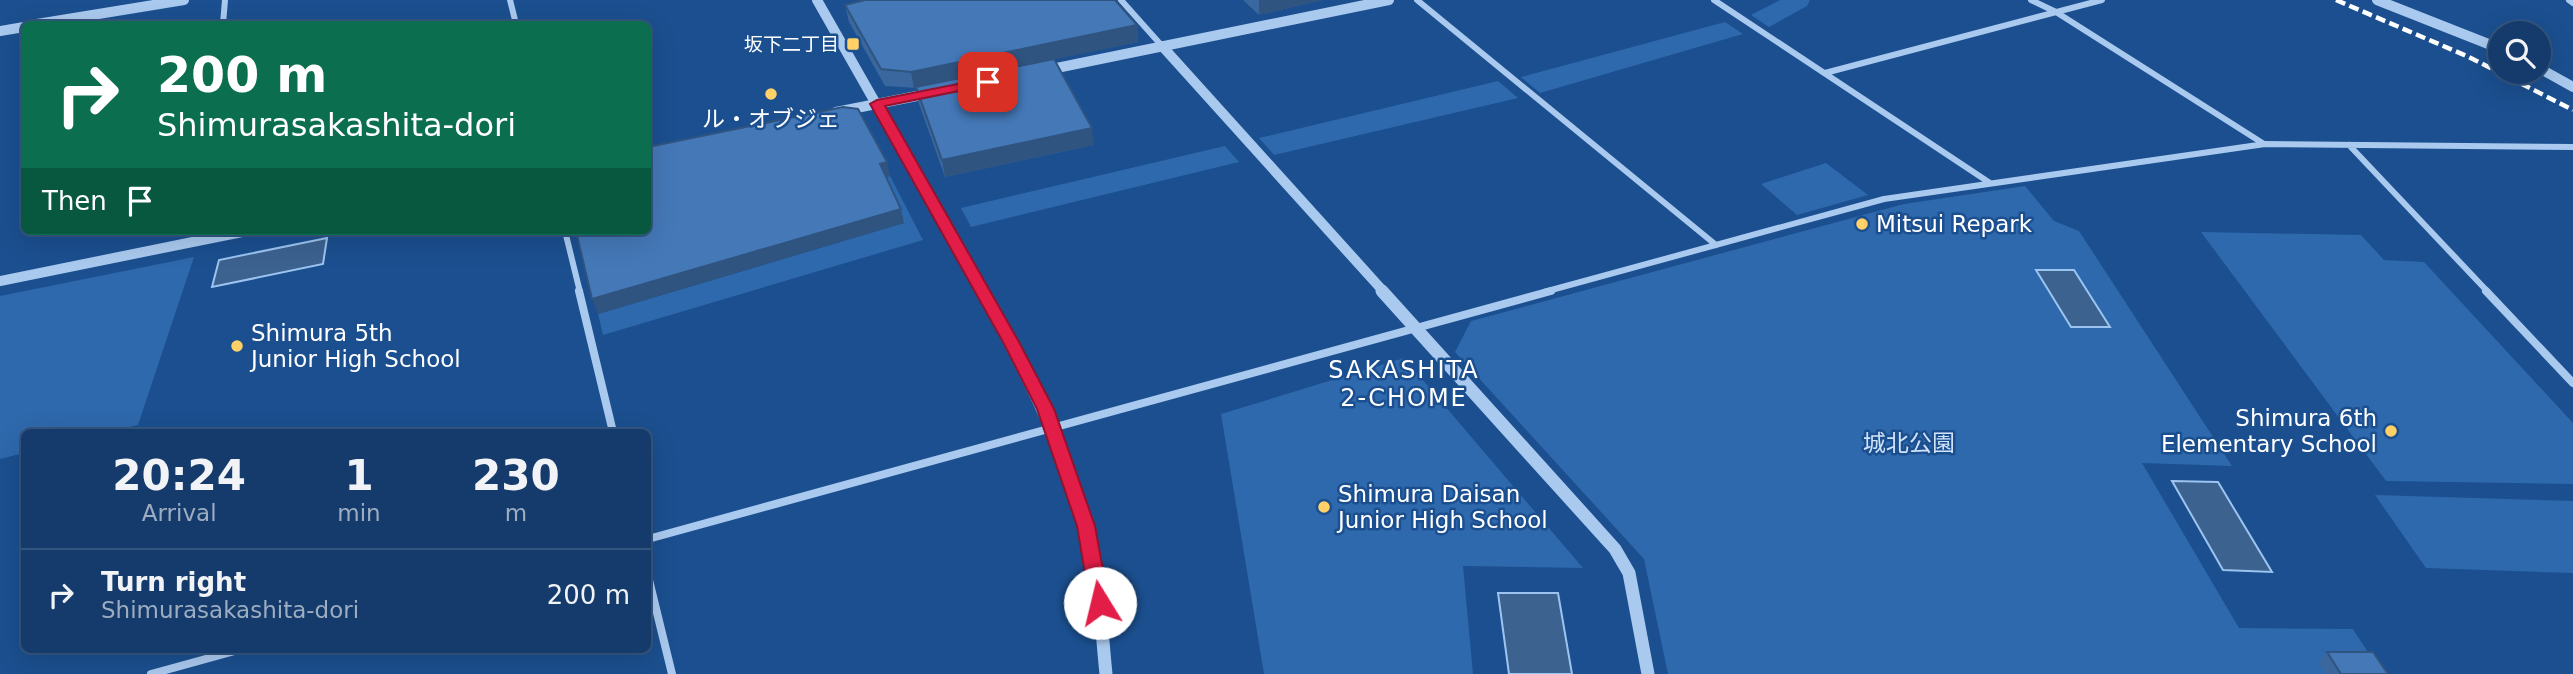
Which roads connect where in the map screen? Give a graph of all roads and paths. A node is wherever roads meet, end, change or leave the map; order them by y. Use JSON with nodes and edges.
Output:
{"nodes":[{"id":1,"x":184,"y":0,"type":"edge"},
{"id":2,"x":225,"y":0,"type":"edge"},
{"id":3,"x":510,"y":0,"type":"edge"},
{"id":4,"x":817,"y":0,"type":"edge"},
{"id":5,"x":1121,"y":0,"type":"edge"},
{"id":6,"x":1389,"y":0,"type":"edge"},
{"id":7,"x":1417,"y":0,"type":"edge"},
{"id":8,"x":1714,"y":0,"type":"edge"},
{"id":9,"x":2031,"y":0,"type":"edge"},
{"id":10,"x":2102,"y":0,"type":"edge"},
{"id":11,"x":2377,"y":0,"type":"edge"},
{"id":12,"x":2569,"y":0,"type":"edge"},
{"id":13,"x":2573,"y":3,"type":"edge"},
{"id":14,"x":2056,"y":12,"type":"junction"},
{"id":15,"x":55,"y":21,"type":"edge"},
{"id":16,"x":223,"y":21,"type":"edge"},
{"id":17,"x":515,"y":21,"type":"edge"},
{"id":18,"x":21,"y":28,"type":"edge"},
{"id":19,"x":0,"y":31,"type":"edge"},
{"id":20,"x":2488,"y":44,"type":"edge"},
{"id":21,"x":1162,"y":46,"type":"junction"},
{"id":22,"x":1825,"y":73,"type":"junction"},
{"id":23,"x":1027,"y":74,"type":"edge"},
{"id":24,"x":2551,"y":75,"type":"edge"},
{"id":25,"x":2573,"y":87,"type":"edge"},
{"id":26,"x":949,"y":90,"type":"edge"},
{"id":27,"x":877,"y":104,"type":"junction"},
{"id":28,"x":818,"y":116,"type":"edge"},
{"id":29,"x":2265,"y":144,"type":"junction"},
{"id":30,"x":2349,"y":145,"type":"junction"},
{"id":31,"x":2573,"y":147,"type":"edge"},
{"id":32,"x":1990,"y":184,"type":"junction"},
{"id":33,"x":208,"y":235,"type":"edge"},
{"id":34,"x":566,"y":235,"type":"edge"},
{"id":35,"x":1716,"y":245,"type":"junction"},
{"id":36,"x":0,"y":281,"type":"edge"},
{"id":37,"x":1416,"y":329,"type":"junction"},
{"id":38,"x":2573,"y":383,"type":"edge"},
{"id":39,"x":1052,"y":428,"type":"junction"},
{"id":40,"x":612,"y":429,"type":"edge"},
{"id":41,"x":651,"y":538,"type":"edge"},
{"id":42,"x":651,"y":588,"type":"edge"},
{"id":43,"x":229,"y":653,"type":"edge"},
{"id":44,"x":173,"y":671,"type":"edge"},
{"id":45,"x":151,"y":674,"type":"edge"},
{"id":46,"x":672,"y":674,"type":"edge"},
{"id":47,"x":1106,"y":674,"type":"edge"},
{"id":48,"x":1648,"y":674,"type":"edge"}],
"edges":[{"from":1,"to":15,"type":"street"},
{"from":2,"to":16,"type":"street"},
{"from":3,"to":17,"type":"street"},
{"from":4,"to":27,"type":"street"},
{"from":5,"to":21,"type":"street"},
{"from":6,"to":21,"type":"street"},
{"from":7,"to":35,"type":"street"},
{"from":8,"to":22,"type":"street"},
{"from":9,"to":14,"type":"street"},
{"from":10,"to":14,"type":"street"},
{"from":11,"to":20,"type":"street"},
{"from":12,"to":13,"type":"street"},
{"from":14,"to":22,"type":"street"},
{"from":14,"to":29,"type":"street"},
{"from":18,"to":19,"type":"street"},
{"from":21,"to":23,"type":"street"},
{"from":21,"to":37,"type":"street"},
{"from":22,"to":32,"type":"street"},
{"from":24,"to":25,"type":"street"},
{"from":26,"to":27,"type":"street"},
{"from":27,"to":28,"type":"street"},
{"from":27,"to":39,"type":"street"},
{"from":29,"to":30,"type":"street"},
{"from":29,"to":32,"type":"street"},
{"from":30,"to":31,"type":"street"},
{"from":30,"to":38,"type":"street"},
{"from":32,"to":35,"type":"street"},
{"from":33,"to":36,"type":"street"},
{"from":34,"to":40,"type":"street"},
{"from":35,"to":37,"type":"street"},
{"from":37,"to":39,"type":"street"},
{"from":37,"to":48,"type":"street"},
{"from":39,"to":41,"type":"street"},
{"from":39,"to":47,"type":"street"},
{"from":42,"to":46,"type":"street"},
{"from":43,"to":44,"type":"street"},
{"from":44,"to":45,"type":"street"}]}
